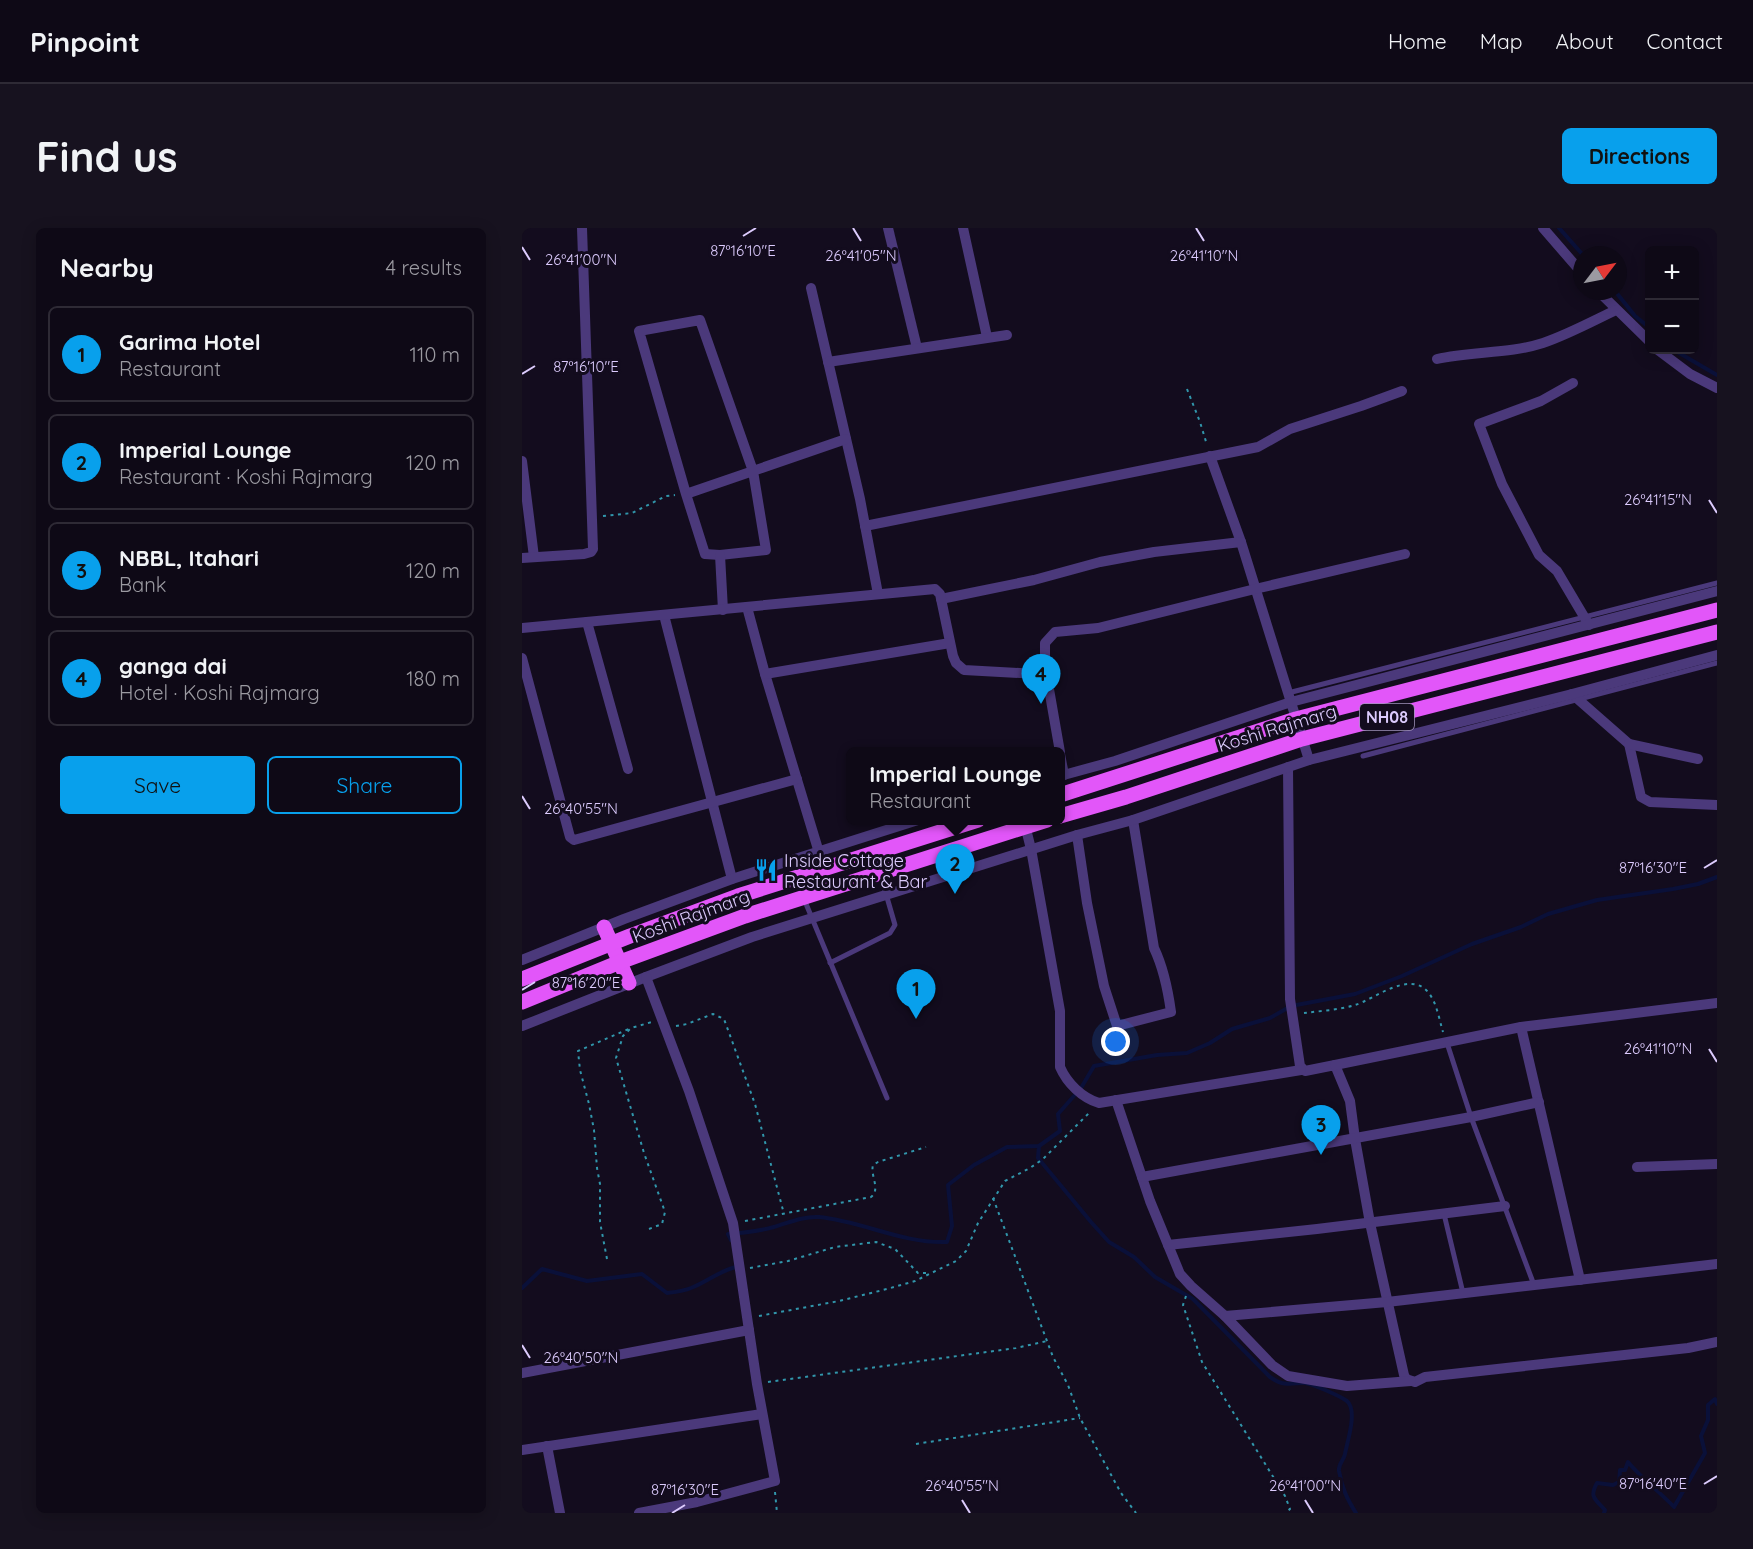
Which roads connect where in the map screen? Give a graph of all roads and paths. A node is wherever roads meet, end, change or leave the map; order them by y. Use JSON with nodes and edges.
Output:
{"nodes":[{"id":1,"x":582,"y":228,"type":"edge"},
{"id":2,"x":888,"y":228,"type":"edge"},
{"id":3,"x":963,"y":228,"type":"edge"},
{"id":4,"x":1543,"y":228,"type":"edge"},
{"id":5,"x":1573,"y":263,"type":"edge"},
{"id":6,"x":811,"y":288,"type":"dead end"},
{"id":7,"x":1607,"y":300,"type":"edge"},
{"id":8,"x":1616,"y":310,"type":"junction"},
{"id":9,"x":1007,"y":335,"type":"dead end"},
{"id":10,"x":987,"y":337,"type":"junction"},
{"id":11,"x":1645,"y":337,"type":"edge"},
{"id":12,"x":917,"y":348,"type":"junction"},
{"id":13,"x":1664,"y":354,"type":"edge"},
{"id":14,"x":1437,"y":359,"type":"dead end"},
{"id":15,"x":828,"y":362,"type":"junction"},
{"id":16,"x":1573,"y":382,"type":"dead end"},
{"id":17,"x":1717,"y":388,"type":"edge"},
{"id":18,"x":1187,"y":389,"type":"dead end"},
{"id":19,"x":1402,"y":391,"type":"dead end"},
{"id":20,"x":846,"y":439,"type":"junction"},
{"id":21,"x":1210,"y":456,"type":"junction"},
{"id":22,"x":522,"y":461,"type":"edge"},
{"id":23,"x":753,"y":471,"type":"junction"},
{"id":24,"x":686,"y":494,"type":"junction"},
{"id":25,"x":592,"y":517,"type":"junction"},
{"id":26,"x":865,"y":526,"type":"junction"},
{"id":27,"x":1241,"y":542,"type":"junction"},
{"id":28,"x":1404,"y":554,"type":"dead end"},
{"id":29,"x":720,"y":555,"type":"junction"},
{"id":30,"x":528,"y":558,"type":"edge"},
{"id":31,"x":1717,"y":583,"type":"edge"},
{"id":32,"x":1255,"y":589,"type":"junction"},
{"id":33,"x":1717,"y":591,"type":"edge"},
{"id":34,"x":878,"y":594,"type":"junction"},
{"id":35,"x":941,"y":598,"type":"junction"},
{"id":36,"x":747,"y":607,"type":"junction"},
{"id":37,"x":723,"y":610,"type":"junction"},
{"id":38,"x":1717,"y":610,"type":"edge"},
{"id":39,"x":664,"y":615,"type":"junction"},
{"id":40,"x":1587,"y":621,"type":"junction"},
{"id":41,"x":588,"y":622,"type":"junction"},
{"id":42,"x":522,"y":628,"type":"edge"},
{"id":43,"x":1717,"y":632,"type":"edge"},
{"id":44,"x":950,"y":643,"type":"junction"},
{"id":45,"x":1717,"y":655,"type":"edge"},
{"id":46,"x":522,"y":658,"type":"edge"},
{"id":47,"x":1717,"y":663,"type":"edge"},
{"id":48,"x":765,"y":674,"type":"junction"},
{"id":49,"x":1045,"y":681,"type":"junction"},
{"id":50,"x":1289,"y":697,"type":"junction"},
{"id":51,"x":1576,"y":697,"type":"junction"},
{"id":52,"x":1296,"y":719,"type":"junction"},
{"id":53,"x":1302,"y":739,"type":"junction"},
{"id":54,"x":1629,"y":744,"type":"junction"},
{"id":55,"x":1059,"y":747,"type":"edge"},
{"id":56,"x":1363,"y":756,"type":"dead end"},
{"id":57,"x":1698,"y":759,"type":"dead end"},
{"id":58,"x":1309,"y":760,"type":"junction"},
{"id":59,"x":1288,"y":767,"type":"junction"},
{"id":60,"x":628,"y":769,"type":"dead end"},
{"id":61,"x":1065,"y":775,"type":"edge"},
{"id":62,"x":796,"y":779,"type":"junction"},
{"id":63,"x":1065,"y":793,"type":"edge"},
{"id":64,"x":713,"y":803,"type":"junction"},
{"id":65,"x":1717,"y":805,"type":"edge"},
{"id":66,"x":1065,"y":815,"type":"edge"},
{"id":67,"x":1133,"y":820,"type":"junction"},
{"id":68,"x":902,"y":825,"type":"edge"},
{"id":69,"x":962,"y":825,"type":"edge"},
{"id":70,"x":1021,"y":825,"type":"edge"},
{"id":71,"x":1024,"y":825,"type":"edge"},
{"id":72,"x":1077,"y":835,"type":"junction"},
{"id":73,"x":1031,"y":849,"type":"junction"},
{"id":74,"x":818,"y":852,"type":"junction"},
{"id":75,"x":874,"y":853,"type":"junction"},
{"id":76,"x":824,"y":869,"type":"junction"},
{"id":77,"x":880,"y":873,"type":"junction"},
{"id":78,"x":732,"y":879,"type":"junction"},
{"id":79,"x":886,"y":895,"type":"junction"},
{"id":80,"x":803,"y":897,"type":"junction"},
{"id":81,"x":812,"y":919,"type":"junction"},
{"id":82,"x":604,"y":927,"type":"junction"},
{"id":83,"x":611,"y":944,"type":"junction"},
{"id":84,"x":523,"y":955,"type":"edge"},
{"id":85,"x":620,"y":962,"type":"junction"},
{"id":86,"x":830,"y":963,"type":"junction"},
{"id":87,"x":646,"y":977,"type":"junction"},
{"id":88,"x":522,"y":979,"type":"edge"},
{"id":89,"x":629,"y":983,"type":"junction"},
{"id":90,"x":522,"y":1002,"type":"edge"},
{"id":91,"x":1717,"y":1003,"type":"edge"},
{"id":92,"x":1292,"y":1014,"type":"junction"},
{"id":93,"x":662,"y":1024,"type":"junction"},
{"id":94,"x":522,"y":1026,"type":"edge"},
{"id":95,"x":1521,"y":1027,"type":"junction"},
{"id":96,"x":631,"y":1028,"type":"junction"},
{"id":97,"x":1447,"y":1043,"type":"junction"},
{"id":98,"x":1335,"y":1065,"type":"junction"},
{"id":99,"x":1301,"y":1070,"type":"junction"},
{"id":100,"x":887,"y":1098,"type":"dead end"},
{"id":101,"x":1116,"y":1100,"type":"junction"},
{"id":102,"x":1099,"y":1102,"type":"junction"},
{"id":103,"x":1539,"y":1102,"type":"junction"},
{"id":104,"x":1471,"y":1117,"type":"junction"},
{"id":105,"x":1355,"y":1139,"type":"junction"},
{"id":106,"x":926,"y":1147,"type":"dead end"},
{"id":107,"x":1717,"y":1164,"type":"edge"},
{"id":108,"x":1637,"y":1167,"type":"dead end"},
{"id":109,"x":1142,"y":1177,"type":"junction"},
{"id":110,"x":993,"y":1198,"type":"junction"},
{"id":111,"x":1504,"y":1206,"type":"junction"},
{"id":112,"x":784,"y":1214,"type":"junction"},
{"id":113,"x":1444,"y":1214,"type":"junction"},
{"id":114,"x":1370,"y":1223,"type":"junction"},
{"id":115,"x":734,"y":1224,"type":"junction"},
{"id":116,"x":649,"y":1229,"type":"dead end"},
{"id":117,"x":1168,"y":1245,"type":"junction"},
{"id":118,"x":607,"y":1259,"type":"dead end"},
{"id":119,"x":1717,"y":1264,"type":"edge"},
{"id":120,"x":740,"y":1270,"type":"junction"},
{"id":121,"x":930,"y":1273,"type":"junction"},
{"id":122,"x":1580,"y":1280,"type":"junction"},
{"id":123,"x":1534,"y":1285,"type":"junction"},
{"id":124,"x":1463,"y":1293,"type":"junction"},
{"id":125,"x":1184,"y":1302,"type":"dead end"},
{"id":126,"x":1386,"y":1302,"type":"junction"},
{"id":127,"x":1225,"y":1316,"type":"junction"},
{"id":128,"x":747,"y":1318,"type":"junction"},
{"id":129,"x":749,"y":1330,"type":"junction"},
{"id":130,"x":1047,"y":1341,"type":"junction"},
{"id":131,"x":1717,"y":1342,"type":"edge"},
{"id":132,"x":522,"y":1373,"type":"edge"},
{"id":133,"x":1411,"y":1381,"type":"junction"},
{"id":134,"x":757,"y":1384,"type":"junction"},
{"id":135,"x":762,"y":1414,"type":"junction"},
{"id":136,"x":1080,"y":1418,"type":"junction"},
{"id":137,"x":916,"y":1444,"type":"dead end"},
{"id":138,"x":547,"y":1446,"type":"junction"},
{"id":139,"x":522,"y":1450,"type":"edge"},
{"id":140,"x":774,"y":1481,"type":"junction"},
{"id":141,"x":560,"y":1513,"type":"edge"},
{"id":142,"x":639,"y":1513,"type":"edge"},
{"id":143,"x":777,"y":1513,"type":"edge"},
{"id":144,"x":1136,"y":1513,"type":"edge"},
{"id":145,"x":1286,"y":1513,"type":"edge"}],
"edges":[{"from":1,"to":25,"type":"street"},
{"from":2,"to":12,"type":"street"},
{"from":3,"to":10,"type":"street"},
{"from":4,"to":5,"type":"street"},
{"from":6,"to":15,"type":"street"},
{"from":7,"to":8,"type":"street"},
{"from":8,"to":11,"type":"street"},
{"from":8,"to":14,"type":"street"},
{"from":9,"to":10,"type":"street"},
{"from":10,"to":12,"type":"street"},
{"from":12,"to":15,"type":"street"},
{"from":13,"to":17,"type":"street"},
{"from":15,"to":20,"type":"street"},
{"from":16,"to":40,"type":"street"},
{"from":18,"to":21,"type":"path"},
{"from":19,"to":21,"type":"street"},
{"from":20,"to":23,"type":"street"},
{"from":20,"to":26,"type":"street"},
{"from":21,"to":26,"type":"street"},
{"from":21,"to":27,"type":"street"},
{"from":22,"to":30,"type":"street"},
{"from":23,"to":24,"type":"street"},
{"from":23,"to":24,"type":"street"},
{"from":23,"to":29,"type":"street"},
{"from":24,"to":25,"type":"path"},
{"from":24,"to":29,"type":"street"},
{"from":25,"to":30,"type":"street"},
{"from":26,"to":34,"type":"street"},
{"from":27,"to":32,"type":"street"},
{"from":27,"to":35,"type":"street"},
{"from":28,"to":32,"type":"street"},
{"from":29,"to":37,"type":"street"},
{"from":31,"to":40,"type":"lane"},
{"from":32,"to":49,"type":"street"},
{"from":32,"to":50,"type":"street"},
{"from":33,"to":40,"type":"street"},
{"from":34,"to":35,"type":"street"},
{"from":34,"to":36,"type":"street"},
{"from":35,"to":44,"type":"street"},
{"from":36,"to":37,"type":"street"},
{"from":36,"to":48,"type":"street"},
{"from":37,"to":39,"type":"street"},
{"from":38,"to":52,"type":"main road","name":"Koshi Rajmarg","number":"NH08"},
{"from":39,"to":41,"type":"street"},
{"from":39,"to":64,"type":"street"},
{"from":40,"to":50,"type":"street"},
{"from":41,"to":42,"type":"street"},
{"from":41,"to":60,"type":"street"},
{"from":43,"to":53,"type":"main road","name":"Koshi Rajmarg","number":"NH08"},
{"from":44,"to":48,"type":"street"},
{"from":44,"to":49,"type":"street"},
{"from":45,"to":51,"type":"street"},
{"from":46,"to":64,"type":"street"},
{"from":47,"to":51,"type":"lane"},
{"from":48,"to":62,"type":"street"},
{"from":49,"to":55,"type":"street"},
{"from":50,"to":52,"type":"street"},
{"from":50,"to":61,"type":"street"},
{"from":51,"to":54,"type":"street"},
{"from":51,"to":56,"type":"lane"},
{"from":51,"to":58,"type":"street"},
{"from":52,"to":53,"type":"street"},
{"from":52,"to":63,"type":"main road","name":"Koshi Rajmarg","number":"NH08"},
{"from":53,"to":58,"type":"street"},
{"from":53,"to":66,"type":"main road","name":"Koshi Rajmarg","number":"NH08"},
{"from":54,"to":57,"type":"street"},
{"from":54,"to":65,"type":"street"},
{"from":58,"to":59,"type":"street"},
{"from":59,"to":67,"type":"street"},
{"from":59,"to":92,"type":"street"},
{"from":62,"to":64,"type":"street"},
{"from":62,"to":74,"type":"street"},
{"from":64,"to":78,"type":"street"},
{"from":67,"to":72,"type":"street"},
{"from":67,"to":72,"type":"street"},
{"from":68,"to":74,"type":"street"},
{"from":69,"to":75,"type":"main road","name":"Koshi Rajmarg"},
{"from":70,"to":77,"type":"main road","name":"Koshi Rajmarg"},
{"from":71,"to":73,"type":"street"},
{"from":72,"to":73,"type":"street"},
{"from":73,"to":79,"type":"street"},
{"from":73,"to":102,"type":"street"},
{"from":74,"to":76,"type":"street"},
{"from":74,"to":78,"type":"street"},
{"from":75,"to":76,"type":"main road","name":"Koshi Rajmarg"},
{"from":75,"to":77,"type":"lane"},
{"from":76,"to":83,"type":"main road","name":"Koshi Rajmarg"},
{"from":77,"to":79,"type":"lane"},
{"from":77,"to":80,"type":"main road","name":"Koshi Rajmarg"},
{"from":78,"to":82,"type":"street"},
{"from":79,"to":81,"type":"street"},
{"from":79,"to":86,"type":"lane"},
{"from":80,"to":81,"type":"lane"},
{"from":80,"to":85,"type":"main road","name":"Koshi Rajmarg"},
{"from":81,"to":86,"type":"lane"},
{"from":81,"to":87,"type":"street"},
{"from":82,"to":83,"type":"main road"},
{"from":82,"to":84,"type":"street"},
{"from":83,"to":85,"type":"main road"},
{"from":83,"to":88,"type":"main road","name":"Koshi Rajmarg"},
{"from":85,"to":89,"type":"main road"},
{"from":85,"to":90,"type":"main road","name":"Koshi Rajmarg"},
{"from":86,"to":100,"type":"lane"},
{"from":87,"to":89,"type":"street"},
{"from":87,"to":93,"type":"street"},
{"from":89,"to":94,"type":"street"},
{"from":91,"to":95,"type":"street"},
{"from":92,"to":97,"type":"path"},
{"from":92,"to":99,"type":"street"},
{"from":93,"to":96,"type":"path"},
{"from":93,"to":112,"type":"path"},
{"from":93,"to":115,"type":"street"},
{"from":95,"to":97,"type":"street"},
{"from":95,"to":103,"type":"street"},
{"from":96,"to":116,"type":"path"},
{"from":96,"to":118,"type":"path"},
{"from":97,"to":98,"type":"street"},
{"from":97,"to":104,"type":"lane"},
{"from":98,"to":99,"type":"street"},
{"from":98,"to":105,"type":"street"},
{"from":99,"to":101,"type":"street"},
{"from":101,"to":102,"type":"street"},
{"from":101,"to":109,"type":"street"},
{"from":102,"to":110,"type":"path"},
{"from":103,"to":104,"type":"street"},
{"from":103,"to":122,"type":"street"},
{"from":104,"to":105,"type":"street"},
{"from":104,"to":111,"type":"lane"},
{"from":105,"to":109,"type":"street"},
{"from":105,"to":114,"type":"street"},
{"from":106,"to":112,"type":"path"},
{"from":107,"to":108,"type":"street"},
{"from":109,"to":117,"type":"street"},
{"from":110,"to":121,"type":"path"},
{"from":110,"to":130,"type":"path"},
{"from":111,"to":113,"type":"street"},
{"from":111,"to":123,"type":"lane"},
{"from":112,"to":115,"type":"path"},
{"from":113,"to":114,"type":"street"},
{"from":113,"to":124,"type":"lane"},
{"from":114,"to":117,"type":"street"},
{"from":114,"to":126,"type":"street"},
{"from":115,"to":120,"type":"street"},
{"from":117,"to":127,"type":"street"},
{"from":119,"to":122,"type":"street"},
{"from":120,"to":121,"type":"path"},
{"from":120,"to":128,"type":"street"},
{"from":121,"to":128,"type":"path"},
{"from":122,"to":123,"type":"street"},
{"from":123,"to":124,"type":"street"},
{"from":124,"to":126,"type":"street"},
{"from":125,"to":145,"type":"path"},
{"from":126,"to":127,"type":"street"},
{"from":126,"to":133,"type":"street"},
{"from":127,"to":133,"type":"street"},
{"from":128,"to":129,"type":"street"},
{"from":129,"to":132,"type":"street"},
{"from":129,"to":134,"type":"street"},
{"from":130,"to":134,"type":"path"},
{"from":130,"to":136,"type":"path"},
{"from":131,"to":133,"type":"street"},
{"from":134,"to":135,"type":"street"},
{"from":135,"to":138,"type":"street"},
{"from":135,"to":140,"type":"street"},
{"from":136,"to":137,"type":"path"},
{"from":136,"to":144,"type":"path"},
{"from":138,"to":139,"type":"street"},
{"from":138,"to":141,"type":"street"},
{"from":140,"to":142,"type":"street"},
{"from":140,"to":143,"type":"path"}]}
